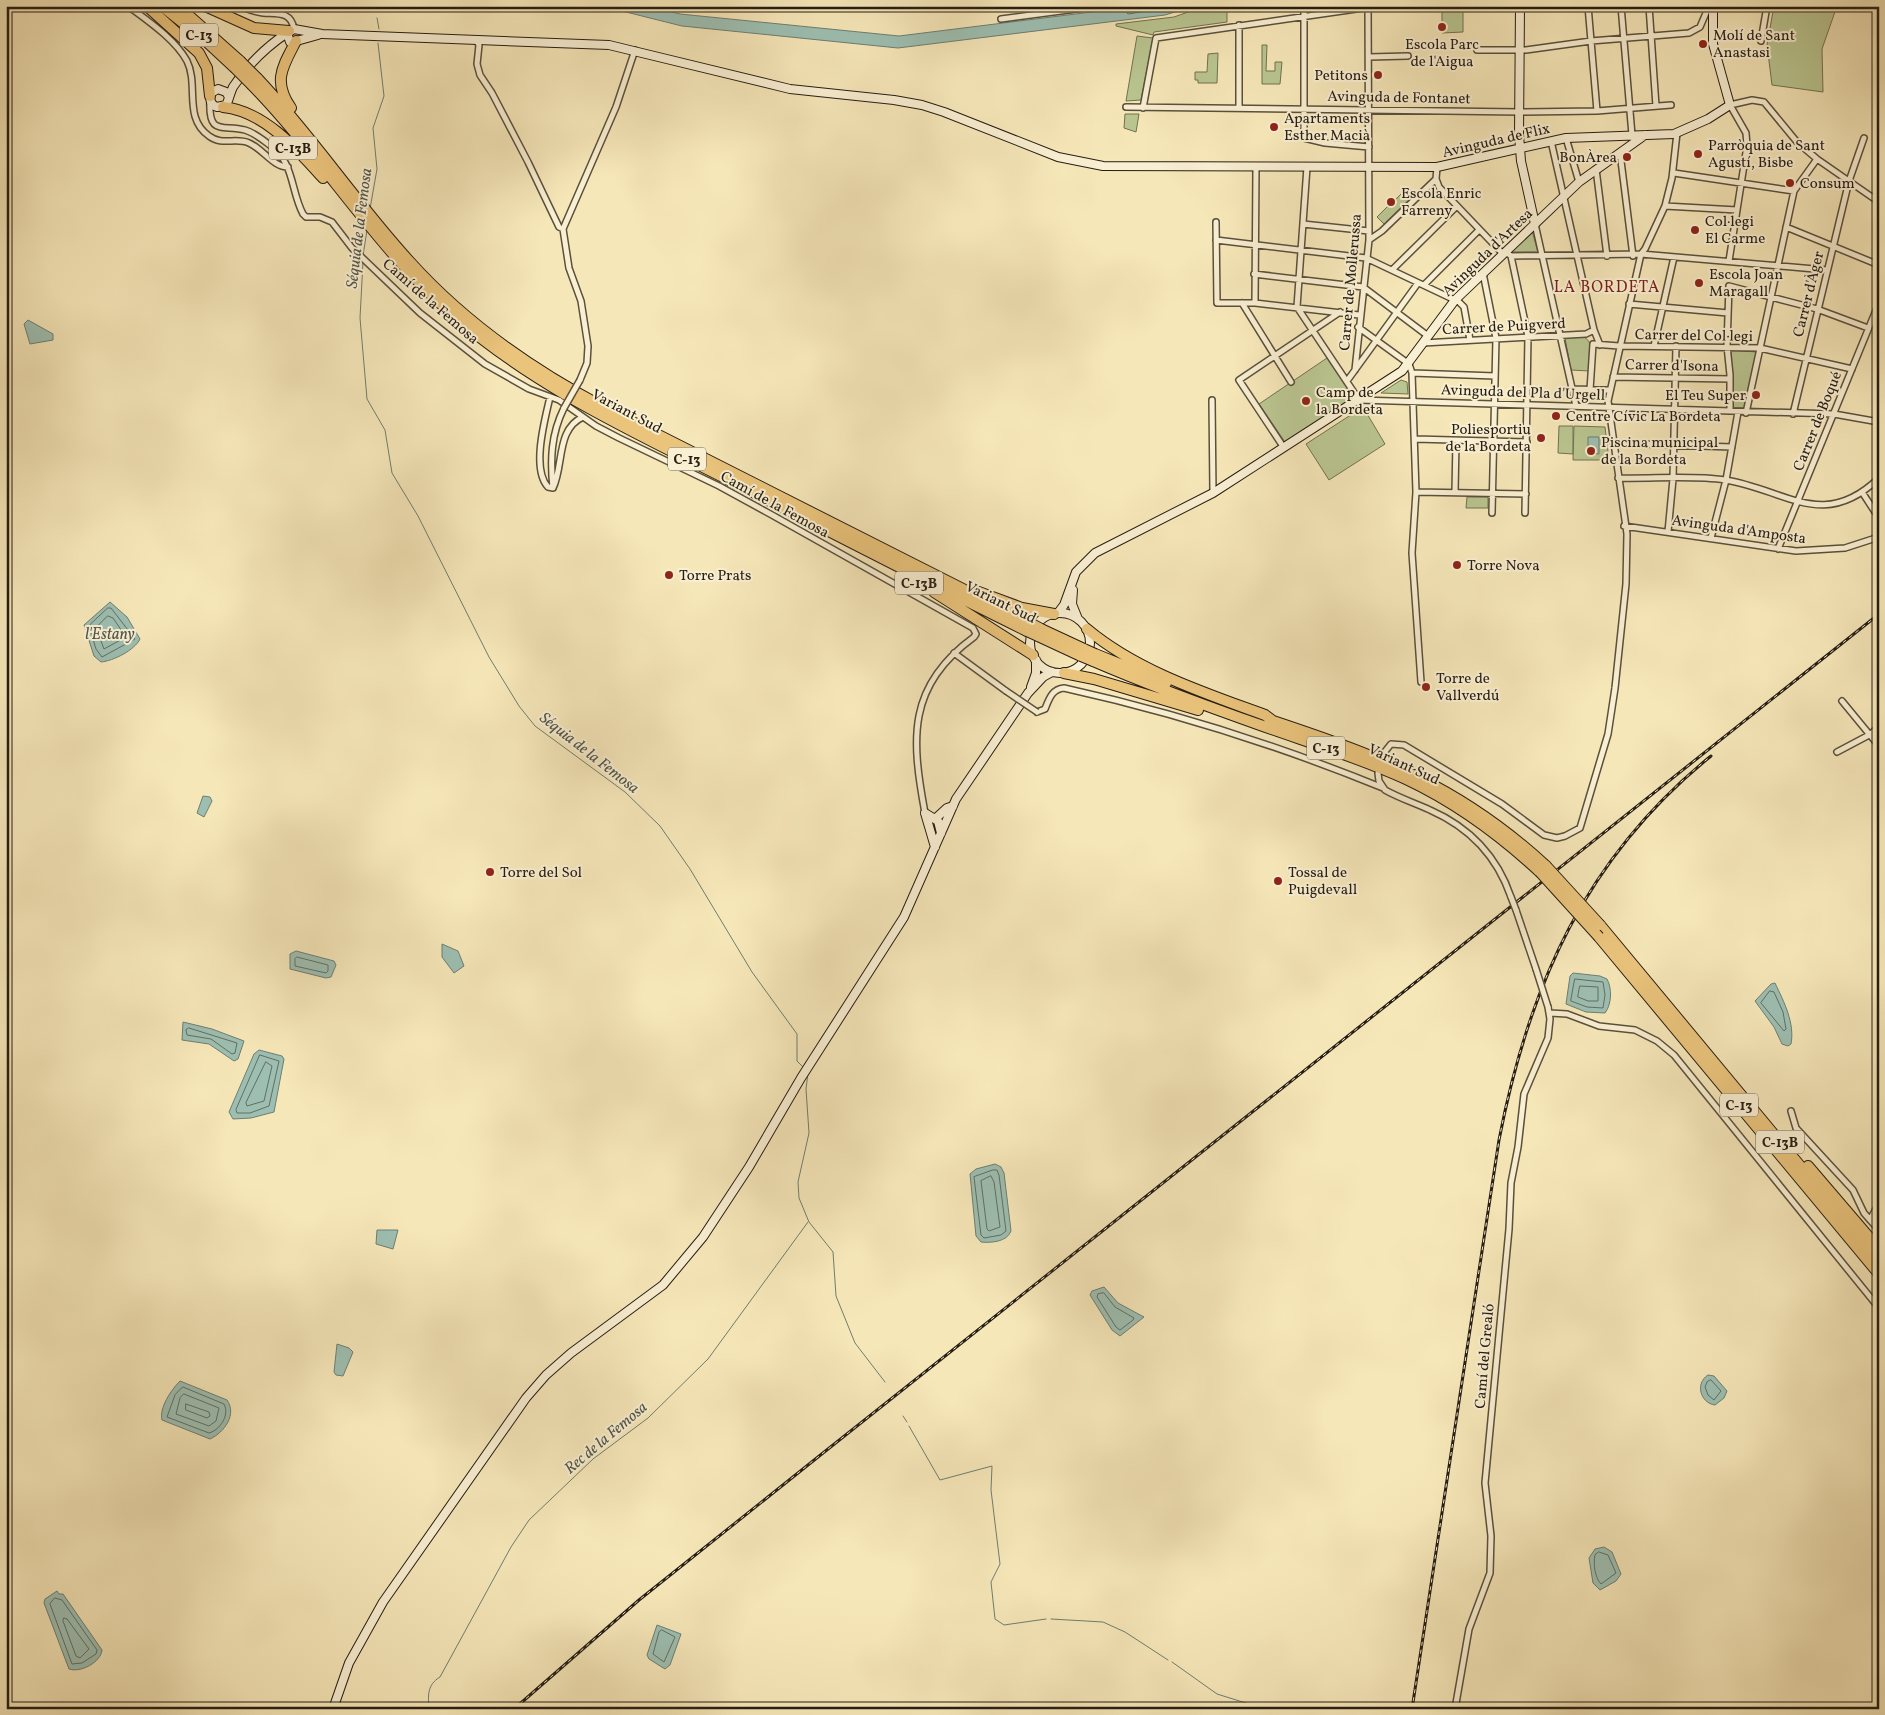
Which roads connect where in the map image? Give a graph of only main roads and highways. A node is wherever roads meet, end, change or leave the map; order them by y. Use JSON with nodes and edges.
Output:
{"nodes":[{"id":1,"x":147,"y":6,"type":"edge"},
{"id":2,"x":162,"y":6,"type":"edge"},
{"id":3,"x":178,"y":6,"type":"edge"},
{"id":4,"x":205,"y":6,"type":"edge"},
{"id":5,"x":1520,"y":6,"type":"edge"},
{"id":6,"x":1711,"y":6,"type":"edge"},
{"id":7,"x":291,"y":31,"type":"junction"},
{"id":8,"x":322,"y":34,"type":"junction"},
{"id":9,"x":295,"y":41,"type":"junction"},
{"id":10,"x":268,"y":48,"type":"junction"},
{"id":11,"x":237,"y":64,"type":"junction"},
{"id":12,"x":240,"y":77,"type":"junction"},
{"id":13,"x":255,"y":81,"type":"junction"},
{"id":14,"x":221,"y":89,"type":"junction"},
{"id":15,"x":1726,"y":94,"type":"junction"},
{"id":16,"x":229,"y":97,"type":"junction"},
{"id":17,"x":210,"y":98,"type":"junction"},
{"id":18,"x":220,"y":107,"type":"junction"},
{"id":19,"x":1720,"y":111,"type":"junction"},
{"id":20,"x":1645,"y":135,"type":"junction"},
{"id":21,"x":1520,"y":148,"type":"junction"},
{"id":22,"x":325,"y":158,"type":"junction"},
{"id":23,"x":350,"y":206,"type":"junction"},
{"id":24,"x":1535,"y":224,"type":"junction"},
{"id":25,"x":801,"y":517,"type":"junction"},
{"id":26,"x":840,"y":528,"type":"junction"},
{"id":27,"x":1099,"y":552,"type":"junction"},
{"id":28,"x":1080,"y":568,"type":"junction"},
{"id":29,"x":1072,"y":594,"type":"junction"},
{"id":30,"x":1056,"y":614,"type":"junction"},
{"id":31,"x":1078,"y":619,"type":"junction"},
{"id":32,"x":1028,"y":627,"type":"junction"},
{"id":33,"x":1087,"y":629,"type":"junction"},
{"id":34,"x":1035,"y":657,"type":"junction"},
{"id":35,"x":1094,"y":658,"type":"junction"},
{"id":36,"x":1052,"y":672,"type":"junction"},
{"id":37,"x":1064,"y":673,"type":"junction"},
{"id":38,"x":1028,"y":693,"type":"junction"},
{"id":39,"x":1273,"y":721,"type":"junction"},
{"id":40,"x":1354,"y":758,"type":"junction"},
{"id":41,"x":953,"y":806,"type":"junction"},
{"id":42,"x":935,"y":819,"type":"junction"},
{"id":43,"x":930,"y":828,"type":"junction"},
{"id":44,"x":942,"y":829,"type":"junction"},
{"id":45,"x":935,"y":846,"type":"junction"},
{"id":46,"x":1543,"y":869,"type":"junction"},
{"id":47,"x":1681,"y":1023,"type":"junction"},
{"id":48,"x":1831,"y":1192,"type":"junction"},
{"id":49,"x":1879,"y":1245,"type":"edge"},
{"id":50,"x":1879,"y":1249,"type":"edge"},
{"id":51,"x":1879,"y":1261,"type":"edge"},
{"id":52,"x":1879,"y":1274,"type":"edge"},
{"id":53,"x":333,"y":1709,"type":"edge"}],
"edges":[{"from":1,"to":17,"type":"highway"},
{"from":2,"to":11,"type":"highway","number":"C-13"},
{"from":3,"to":11,"type":"highway","number":"C-13"},
{"from":4,"to":7,"type":"highway"},
{"from":5,"to":21,"type":"main road"},
{"from":6,"to":15,"type":"main road"},
{"from":7,"to":8,"type":"main road"},
{"from":7,"to":9,"type":"main road"},
{"from":7,"to":9,"type":"main road"},
{"from":7,"to":10,"type":"main road"},
{"from":8,"to":9,"type":"main road"},
{"from":8,"to":21,"type":"main road","name":"Avinguda de Flix"},
{"from":9,"to":10,"type":"main road"},
{"from":9,"to":22,"type":"highway","number":"C-13B"},
{"from":10,"to":12,"type":"main road"},
{"from":11,"to":13,"type":"highway","number":"C-13","bridge":true},
{"from":12,"to":14,"type":"main road"},
{"from":12,"to":16,"type":"main road"},
{"from":13,"to":22,"type":"highway","number":"C-13"},
{"from":13,"to":23,"type":"highway","number":"C-13"},
{"from":14,"to":16,"type":"main road"},
{"from":14,"to":17,"type":"main road"},
{"from":15,"to":19,"type":"main road"},
{"from":15,"to":19,"type":"main road","name":"Avinguda de Flix"},
{"from":16,"to":18,"type":"main road"},
{"from":17,"to":18,"type":"main road"},
{"from":18,"to":23,"type":"highway","number":"C-13B"},
{"from":19,"to":20,"type":"main road","name":"Avinguda de Flix"},
{"from":20,"to":21,"type":"main road","name":"Avinguda de Flix"},
{"from":20,"to":24,"type":"main road","name":"Avinguda d'Artesa"},
{"from":21,"to":24,"type":"main road"},
{"from":22,"to":26,"type":"highway","number":"C-13"},
{"from":23,"to":25,"type":"highway","name":"Variant Sud","number":"C-13"},
{"from":24,"to":27,"type":"main road","name":"Avinguda d'Artesa"},
{"from":25,"to":32,"type":"highway","name":"Variant Sud","number":"C-13"},
{"from":25,"to":34,"type":"highway","number":"C-13B"},
{"from":26,"to":30,"type":"highway","number":"C-13B"},
{"from":26,"to":32,"type":"highway","name":"Variant Sud","number":"C-13"},
{"from":27,"to":28,"type":"main road"},
{"from":27,"to":29,"type":"main road"},
{"from":28,"to":29,"type":"main road"},
{"from":28,"to":30,"type":"main road"},
{"from":29,"to":31,"type":"main road"},
{"from":30,"to":31,"type":"main road"},
{"from":30,"to":34,"type":"main road"},
{"from":31,"to":33,"type":"main road"},
{"from":32,"to":35,"type":"highway","name":"Variant Sud","number":"C-13","bridge":true},
{"from":33,"to":37,"type":"main road"},
{"from":33,"to":39,"type":"highway"},
{"from":34,"to":36,"type":"main road"},
{"from":34,"to":38,"type":"main road"},
{"from":35,"to":39,"type":"highway","name":"Variant Sud","number":"C-13"},
{"from":35,"to":40,"type":"highway","name":"Variant Sud","number":"C-13"},
{"from":36,"to":37,"type":"main road"},
{"from":36,"to":38,"type":"main road"},
{"from":37,"to":40,"type":"highway"},
{"from":38,"to":41,"type":"main road"},
{"from":39,"to":46,"type":"highway","number":"C-13"},
{"from":40,"to":46,"type":"highway","name":"Variant Sud","number":"C-13"},
{"from":41,"to":42,"type":"main road"},
{"from":41,"to":44,"type":"main road"},
{"from":42,"to":43,"type":"main road"},
{"from":42,"to":44,"type":"main road"},
{"from":43,"to":44,"type":"main road"},
{"from":43,"to":45,"type":"main road"},
{"from":44,"to":45,"type":"main road"},
{"from":45,"to":53,"type":"main road"},
{"from":46,"to":47,"type":"highway","number":"C-13","bridge":true},
{"from":46,"to":52,"type":"highway","number":"C-13","bridge":true},
{"from":47,"to":48,"type":"highway","number":"C-13"},
{"from":47,"to":51,"type":"highway","number":"C-13B"},
{"from":48,"to":49,"type":"highway"},
{"from":48,"to":50,"type":"highway","number":"C-13"}]}
